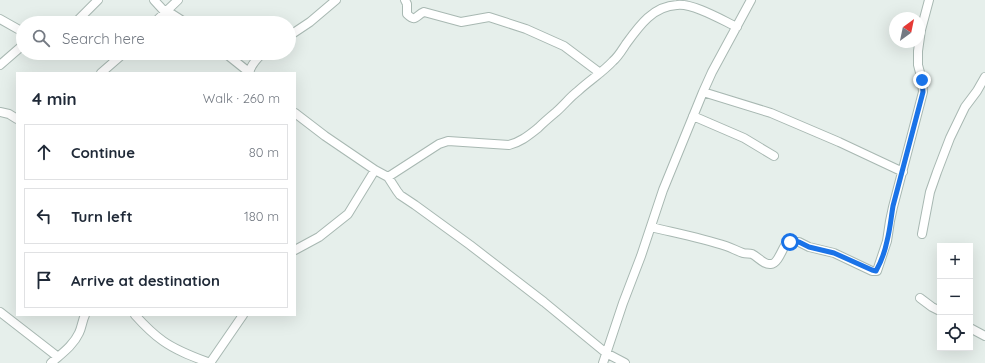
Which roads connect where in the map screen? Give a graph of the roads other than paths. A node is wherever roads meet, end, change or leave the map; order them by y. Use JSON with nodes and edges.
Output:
{"nodes":[{"id":1,"x":98,"y":0,"type":"edge"},
{"id":2,"x":154,"y":0,"type":"edge"},
{"id":3,"x":178,"y":0,"type":"edge"},
{"id":4,"x":336,"y":0,"type":"edge"},
{"id":5,"x":405,"y":0,"type":"edge"},
{"id":6,"x":751,"y":0,"type":"edge"},
{"id":7,"x":929,"y":0,"type":"edge"},
{"id":8,"x":165,"y":12,"type":"junction"},
{"id":9,"x":82,"y":16,"type":"edge"},
{"id":10,"x":161,"y":16,"type":"edge"},
{"id":11,"x":175,"y":16,"type":"edge"},
{"id":12,"x":0,"y":19,"type":"edge"},
{"id":13,"x":737,"y":26,"type":"junction"},
{"id":14,"x":16,"y":28,"type":"edge"},
{"id":15,"x":296,"y":31,"type":"edge"},
{"id":16,"x":16,"y":51,"type":"edge"},
{"id":17,"x":116,"y":60,"type":"edge"},
{"id":18,"x":234,"y":60,"type":"edge"},
{"id":19,"x":256,"y":60,"type":"edge"},
{"id":20,"x":0,"y":65,"type":"edge"},
{"id":21,"x":102,"y":72,"type":"edge"},
{"id":22,"x":249,"y":72,"type":"edge"},
{"id":23,"x":600,"y":73,"type":"junction"},
{"id":24,"x":985,"y":76,"type":"edge"},
{"id":25,"x":703,"y":92,"type":"junction"},
{"id":26,"x":0,"y":112,"type":"edge"},
{"id":27,"x":296,"y":114,"type":"edge"},
{"id":28,"x":693,"y":116,"type":"junction"},
{"id":29,"x":16,"y":118,"type":"edge"},
{"id":30,"x":774,"y":156,"type":"dead end"},
{"id":31,"x":375,"y":170,"type":"junction"},
{"id":32,"x":903,"y":172,"type":"junction"},
{"id":33,"x":388,"y":176,"type":"junction"},
{"id":34,"x":651,"y":227,"type":"junction"},
{"id":35,"x":922,"y":234,"type":"dead end"},
{"id":36,"x":296,"y":249,"type":"edge"},
{"id":37,"x":920,"y":298,"type":"dead end"},
{"id":38,"x":937,"y":310,"type":"edge"},
{"id":39,"x":0,"y":312,"type":"edge"},
{"id":40,"x":85,"y":316,"type":"edge"},
{"id":41,"x":136,"y":316,"type":"edge"},
{"id":42,"x":242,"y":316,"type":"edge"},
{"id":43,"x":973,"y":330,"type":"edge"},
{"id":44,"x":985,"y":336,"type":"edge"},
{"id":45,"x":606,"y":353,"type":"junction"},
{"id":46,"x":58,"y":357,"type":"junction"},
{"id":47,"x":51,"y":363,"type":"edge"},
{"id":48,"x":210,"y":363,"type":"edge"},
{"id":49,"x":603,"y":363,"type":"edge"},
{"id":50,"x":625,"y":363,"type":"edge"}],
"edges":[{"from":1,"to":9,"type":"street"},
{"from":2,"to":8,"type":"street"},
{"from":3,"to":8,"type":"street"},
{"from":4,"to":15,"type":"street"},
{"from":5,"to":23,"type":"street"},
{"from":6,"to":13,"type":"street"},
{"from":7,"to":32,"type":"street"},
{"from":8,"to":10,"type":"street"},
{"from":8,"to":11,"type":"street"},
{"from":12,"to":14,"type":"street"},
{"from":13,"to":23,"type":"street"},
{"from":13,"to":25,"type":"street"},
{"from":16,"to":20,"type":"street"},
{"from":17,"to":21,"type":"street"},
{"from":18,"to":22,"type":"street"},
{"from":19,"to":22,"type":"street"},
{"from":23,"to":33,"type":"street"},
{"from":24,"to":35,"type":"street"},
{"from":25,"to":28,"type":"street"},
{"from":25,"to":32,"type":"street"},
{"from":26,"to":29,"type":"street"},
{"from":27,"to":31,"type":"street"},
{"from":28,"to":30,"type":"street"},
{"from":28,"to":34,"type":"street"},
{"from":31,"to":33,"type":"street"},
{"from":31,"to":36,"type":"street"},
{"from":32,"to":34,"type":"street"},
{"from":33,"to":45,"type":"street"},
{"from":34,"to":45,"type":"street"},
{"from":37,"to":38,"type":"street"},
{"from":39,"to":46,"type":"street"},
{"from":40,"to":46,"type":"street"},
{"from":41,"to":48,"type":"street"},
{"from":42,"to":48,"type":"street"},
{"from":43,"to":44,"type":"street"},
{"from":45,"to":49,"type":"street"},
{"from":45,"to":50,"type":"street"},
{"from":46,"to":47,"type":"street"}]}
